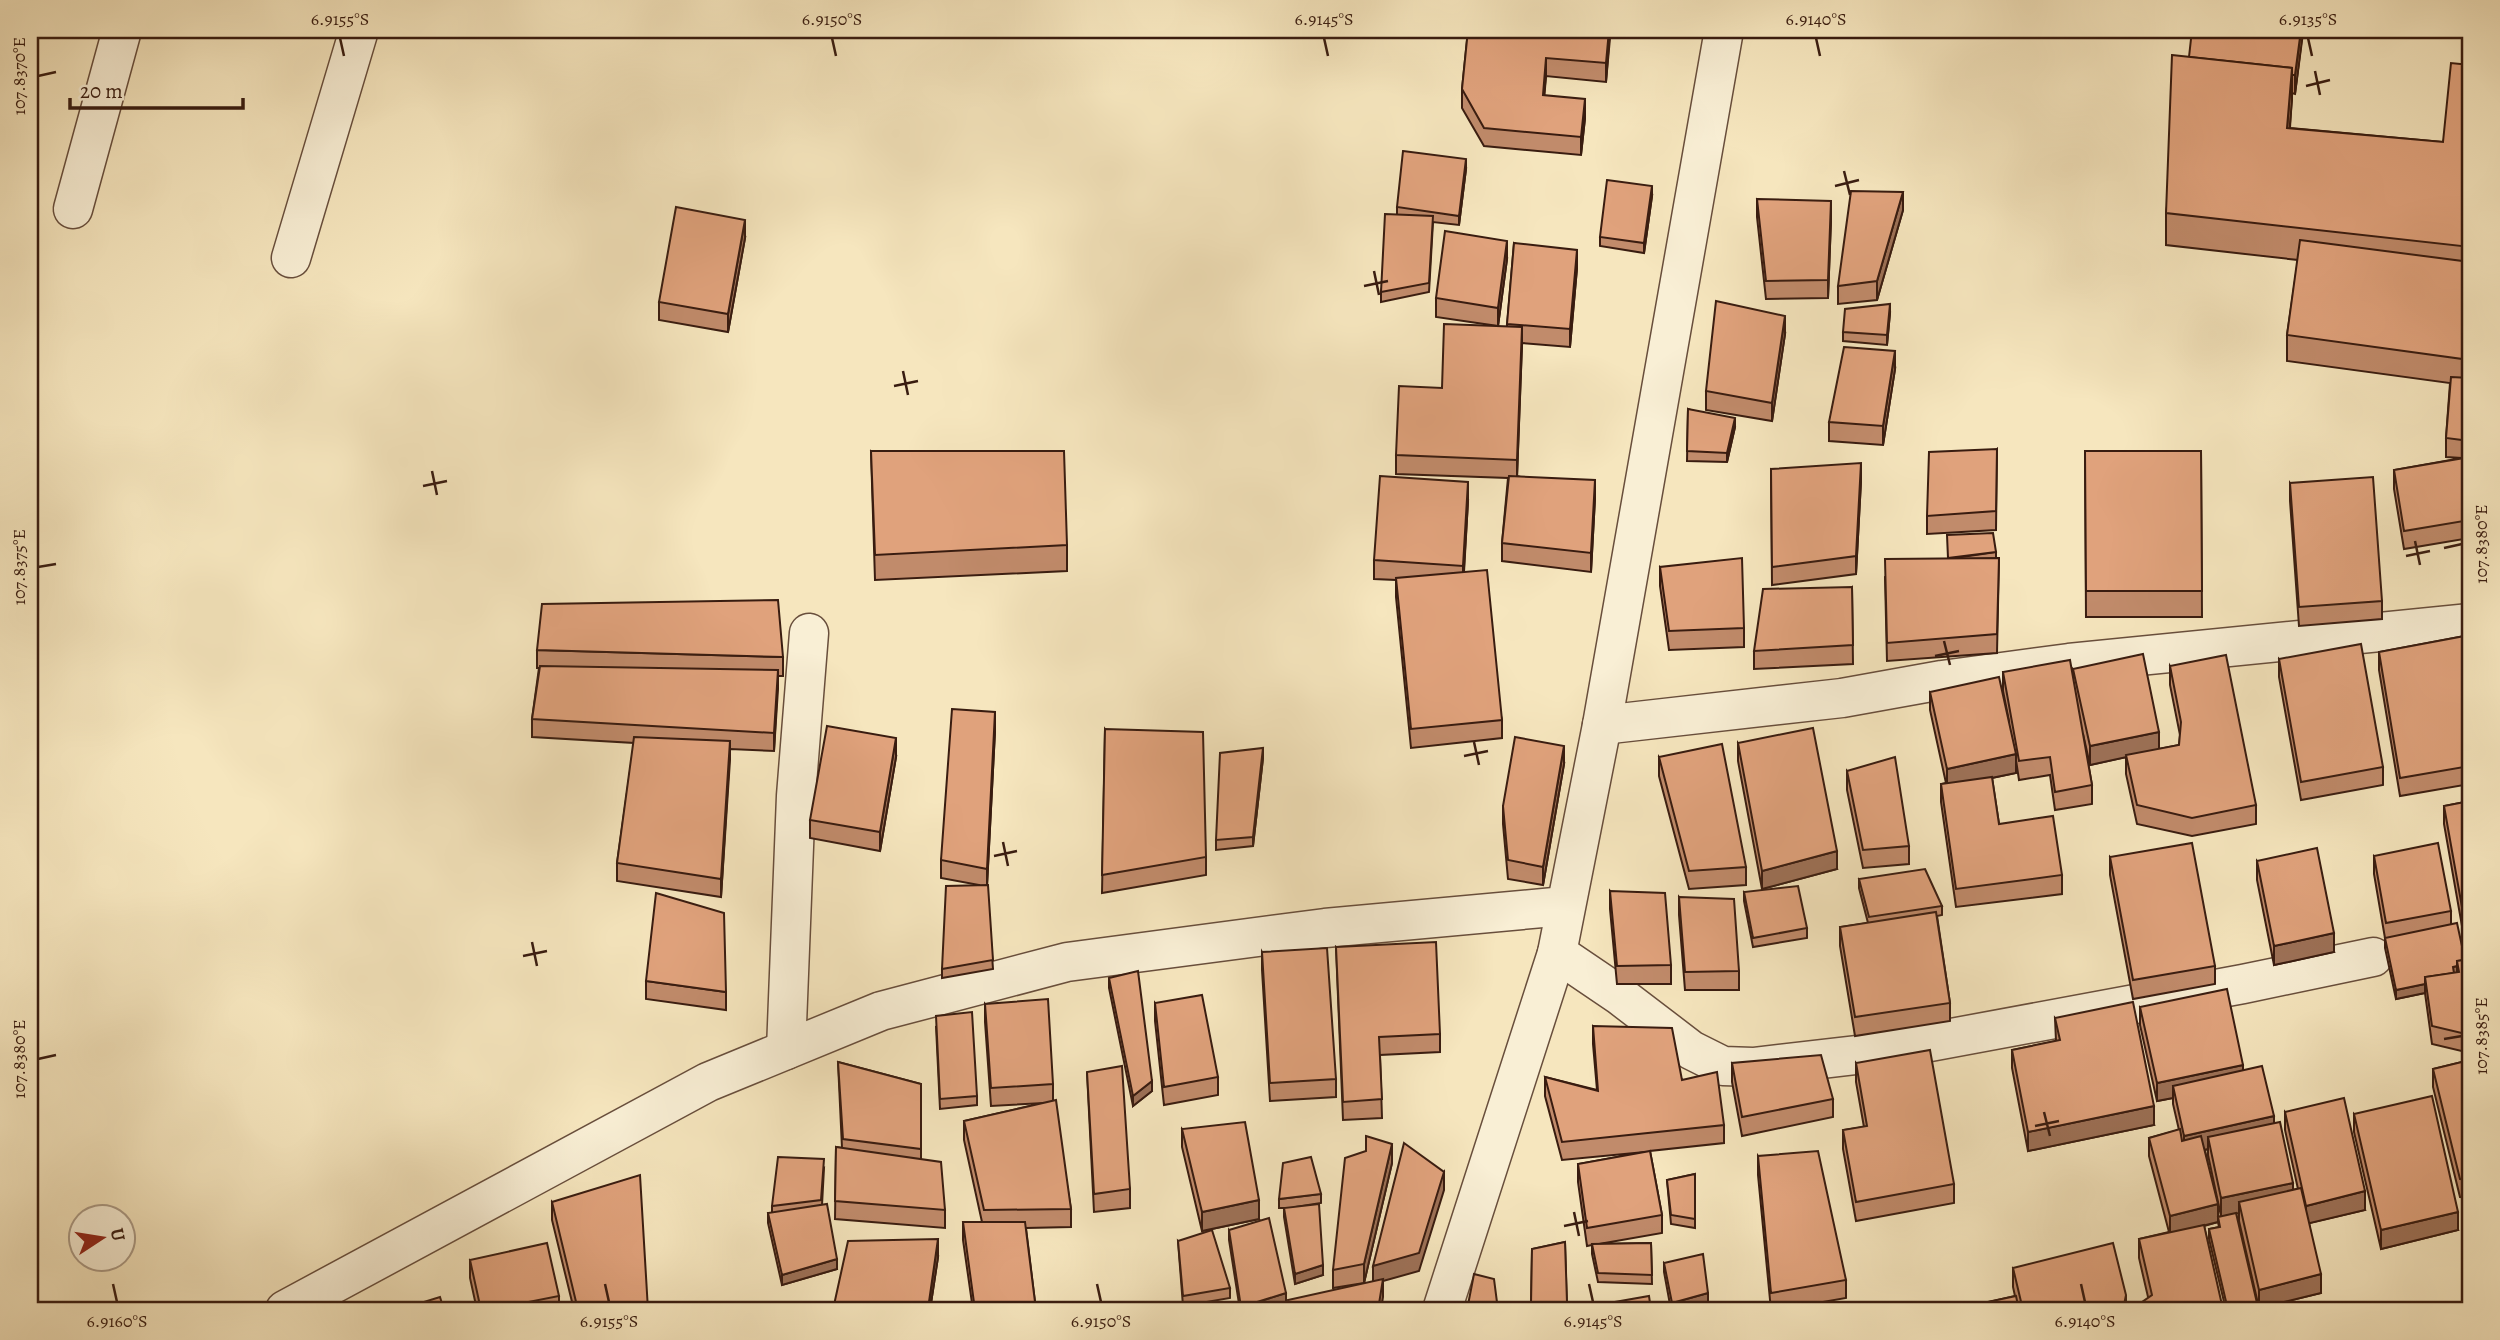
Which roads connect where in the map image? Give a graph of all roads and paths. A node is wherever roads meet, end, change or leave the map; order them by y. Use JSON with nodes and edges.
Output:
{"nodes":[{"id":1,"x":122,"y":30,"type":"edge"},
{"id":2,"x":359,"y":30,"type":"edge"},
{"id":3,"x":1724,"y":30,"type":"edge"},
{"id":4,"x":74,"y":209,"type":"dead end"},
{"id":5,"x":290,"y":258,"type":"dead end"},
{"id":6,"x":2470,"y":623,"type":"edge"},
{"id":7,"x":809,"y":633,"type":"dead end"},
{"id":8,"x":1602,"y":725,"type":"junction"},
{"id":9,"x":1565,"y":906,"type":"junction"},
{"id":10,"x":1557,"y":953,"type":"junction"},
{"id":11,"x":2373,"y":957,"type":"dead end"},
{"id":12,"x":786,"y":1050,"type":"junction"},
{"id":13,"x":289,"y":1309,"type":"edge"},
{"id":14,"x":1442,"y":1310,"type":"edge"}],
"edges":[{"from":1,"to":4,"type":"street"},
{"from":2,"to":5,"type":"street"},
{"from":3,"to":8,"type":"street"},
{"from":6,"to":8,"type":"street"},
{"from":7,"to":12,"type":"street"},
{"from":8,"to":9,"type":"street"},
{"from":9,"to":10,"type":"street"},
{"from":9,"to":12,"type":"street"},
{"from":10,"to":11,"type":"street"},
{"from":10,"to":14,"type":"street"},
{"from":12,"to":13,"type":"street"}]}
